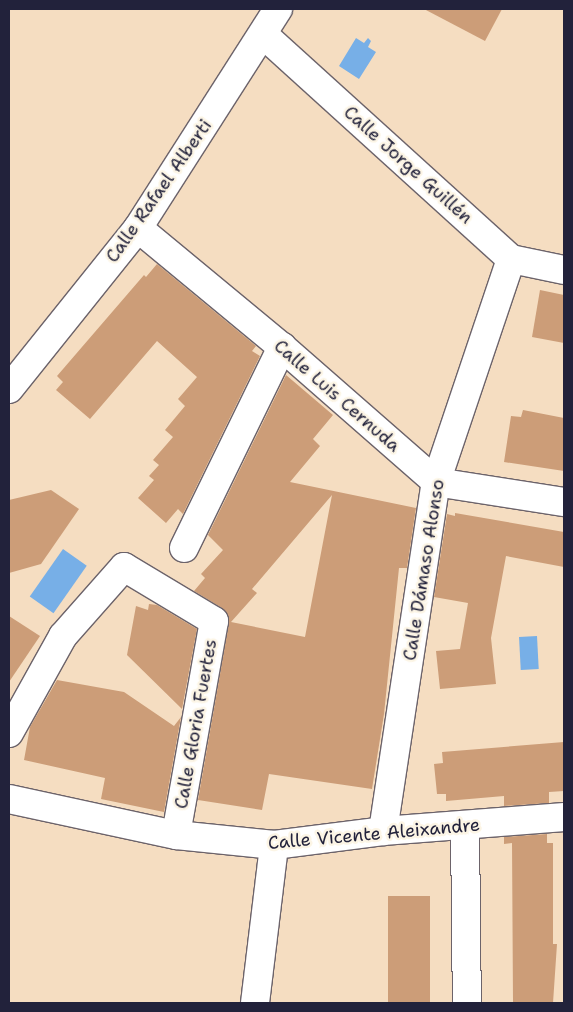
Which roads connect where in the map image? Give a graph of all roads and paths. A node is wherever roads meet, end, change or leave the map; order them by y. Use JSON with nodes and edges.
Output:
{"nodes":[{"id":1,"x":278,"y":9,"type":"edge"},
{"id":2,"x":264,"y":35,"type":"junction"},
{"id":3,"x":138,"y":228,"type":"junction"},
{"id":4,"x":511,"y":259,"type":"junction"},
{"id":5,"x":564,"y":270,"type":"edge"},
{"id":6,"x":282,"y":347,"type":"junction"},
{"id":7,"x":9,"y":389,"type":"edge"},
{"id":8,"x":436,"y":482,"type":"junction"},
{"id":9,"x":564,"y":502,"type":"edge"},
{"id":10,"x":184,"y":548,"type":"dead end"},
{"id":11,"x":9,"y":733,"type":"edge"},
{"id":12,"x":9,"y":799,"type":"edge"},
{"id":13,"x":564,"y":817,"type":"edge"},
{"id":14,"x":465,"y":826,"type":"junction"},
{"id":15,"x":383,"y":831,"type":"junction"},
{"id":16,"x":176,"y":835,"type":"junction"},
{"id":17,"x":274,"y":845,"type":"junction"},
{"id":18,"x":255,"y":1003,"type":"edge"},
{"id":19,"x":467,"y":1003,"type":"edge"}],
"edges":[{"from":1,"to":2,"type":"street","name":"Calle Rafael Alberti"},
{"from":2,"to":3,"type":"street","name":"Calle Rafael Alberti"},
{"from":2,"to":4,"type":"street","name":"Calle Jorge Guillén"},
{"from":3,"to":6,"type":"street","name":"Calle Luis Cernuda"},
{"from":3,"to":7,"type":"street","name":"Calle Rafael Alberti"},
{"from":4,"to":5,"type":"street"},
{"from":4,"to":8,"type":"street","name":"Calle Dámaso Alonso"},
{"from":6,"to":8,"type":"street","name":"Calle Luis Cernuda"},
{"from":6,"to":10,"type":"street"},
{"from":8,"to":9,"type":"street"},
{"from":8,"to":15,"type":"street","name":"Calle Dámaso Alonso"},
{"from":11,"to":16,"type":"street","name":"Calle Gloria Fuertes"},
{"from":12,"to":16,"type":"street","name":"Calle Vicente Aleixandre"},
{"from":13,"to":14,"type":"street","name":"Calle Vicente Aleixandre"},
{"from":14,"to":15,"type":"street","name":"Calle Vicente Aleixandre"},
{"from":14,"to":19,"type":"street"},
{"from":15,"to":17,"type":"street","name":"Calle Vicente Aleixandre"},
{"from":16,"to":17,"type":"street","name":"Calle Vicente Aleixandre"},
{"from":17,"to":18,"type":"street"}]}
